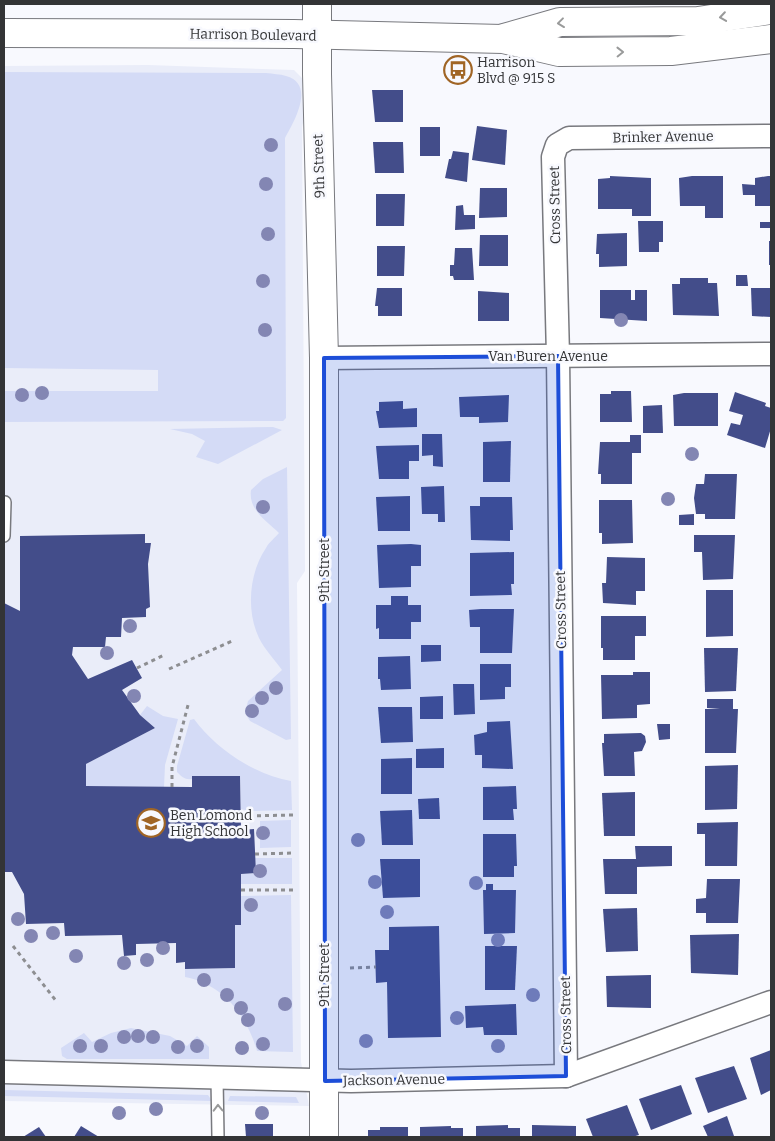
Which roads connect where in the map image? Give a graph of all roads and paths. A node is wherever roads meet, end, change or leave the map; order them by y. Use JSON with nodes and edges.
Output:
{"nodes":[{"id":1,"x":318,"y":4,"type":"edge"},
{"id":2,"x":771,"y":10,"type":"edge"},
{"id":3,"x":4,"y":33,"type":"edge"},
{"id":4,"x":318,"y":35,"type":"junction"},
{"id":5,"x":503,"y":39,"type":"junction"},
{"id":6,"x":771,"y":39,"type":"edge"},
{"id":7,"x":771,"y":136,"type":"edge"},
{"id":8,"x":557,"y":146,"type":"joint"},
{"id":9,"x":771,"y":354,"type":"edge"},
{"id":10,"x":558,"y":356,"type":"junction"},
{"id":11,"x":324,"y":358,"type":"junction"},
{"id":12,"x":5,"y":502,"type":"dead end"},
{"id":13,"x":4,"y":536,"type":"edge"},
{"id":14,"x":232,"y":641,"type":"dead end"},
{"id":15,"x":164,"y":655,"type":"dead end"},
{"id":16,"x":137,"y":668,"type":"dead end"},
{"id":17,"x":169,"y":669,"type":"dead end"},
{"id":18,"x":188,"y":705,"type":"dead end"},
{"id":19,"x":172,"y":787,"type":"dead end"},
{"id":20,"x":295,"y":815,"type":"dead end"},
{"id":21,"x":241,"y":816,"type":"dead end"},
{"id":22,"x":295,"y":853,"type":"dead end"},
{"id":23,"x":255,"y":854,"type":"dead end"},
{"id":24,"x":241,"y":890,"type":"dead end"},
{"id":25,"x":295,"y":890,"type":"dead end"},
{"id":26,"x":13,"y":946,"type":"dead end"},
{"id":27,"x":376,"y":967,"type":"dead end"},
{"id":28,"x":350,"y":968,"type":"dead end"},
{"id":29,"x":58,"y":1002,"type":"dead end"},
{"id":30,"x":771,"y":1002,"type":"edge"},
{"id":31,"x":4,"y":1072,"type":"edge"},
{"id":32,"x":566,"y":1076,"type":"junction"},
{"id":33,"x":217,"y":1078,"type":"junction"},
{"id":34,"x":325,"y":1081,"type":"junction"},
{"id":35,"x":218,"y":1137,"type":"edge"},
{"id":36,"x":324,"y":1137,"type":"edge"}],
"edges":[{"from":1,"to":4,"type":"street","name":"9th Street"},
{"from":2,"to":5,"type":"street","name":"Harrison Boulevard","one_way":true},
{"from":3,"to":4,"type":"street","name":"Harrison Boulevard"},
{"from":4,"to":5,"type":"street","name":"Harrison Boulevard"},
{"from":4,"to":11,"type":"street","name":"9th Street"},
{"from":5,"to":6,"type":"street","name":"Harrison Boulevard","one_way":true},
{"from":7,"to":8,"type":"street","name":"Brinker Avenue"},
{"from":8,"to":10,"type":"street","name":"Cross Street"},
{"from":9,"to":10,"type":"street","name":"Van Buren Avenue"},
{"from":10,"to":11,"type":"street","name":"Van Buren Avenue"},
{"from":10,"to":32,"type":"street","name":"Cross Street"},
{"from":11,"to":34,"type":"street","name":"9th Street"},
{"from":12,"to":13,"type":"lane"},
{"from":14,"to":17,"type":"path"},
{"from":15,"to":16,"type":"path"},
{"from":18,"to":19,"type":"path"},
{"from":20,"to":21,"type":"path"},
{"from":22,"to":23,"type":"path"},
{"from":24,"to":25,"type":"path"},
{"from":26,"to":29,"type":"path"},
{"from":27,"to":28,"type":"path"},
{"from":30,"to":32,"type":"street","name":"Jackson Avenue"},
{"from":31,"to":33,"type":"street","name":"Jackson Avenue"},
{"from":32,"to":34,"type":"street","name":"Jackson Avenue"},
{"from":33,"to":34,"type":"street","name":"Jackson Avenue"},
{"from":35,"to":33,"type":"lane","one_way":true},
{"from":34,"to":36,"type":"street","name":"9th Street"}]}
